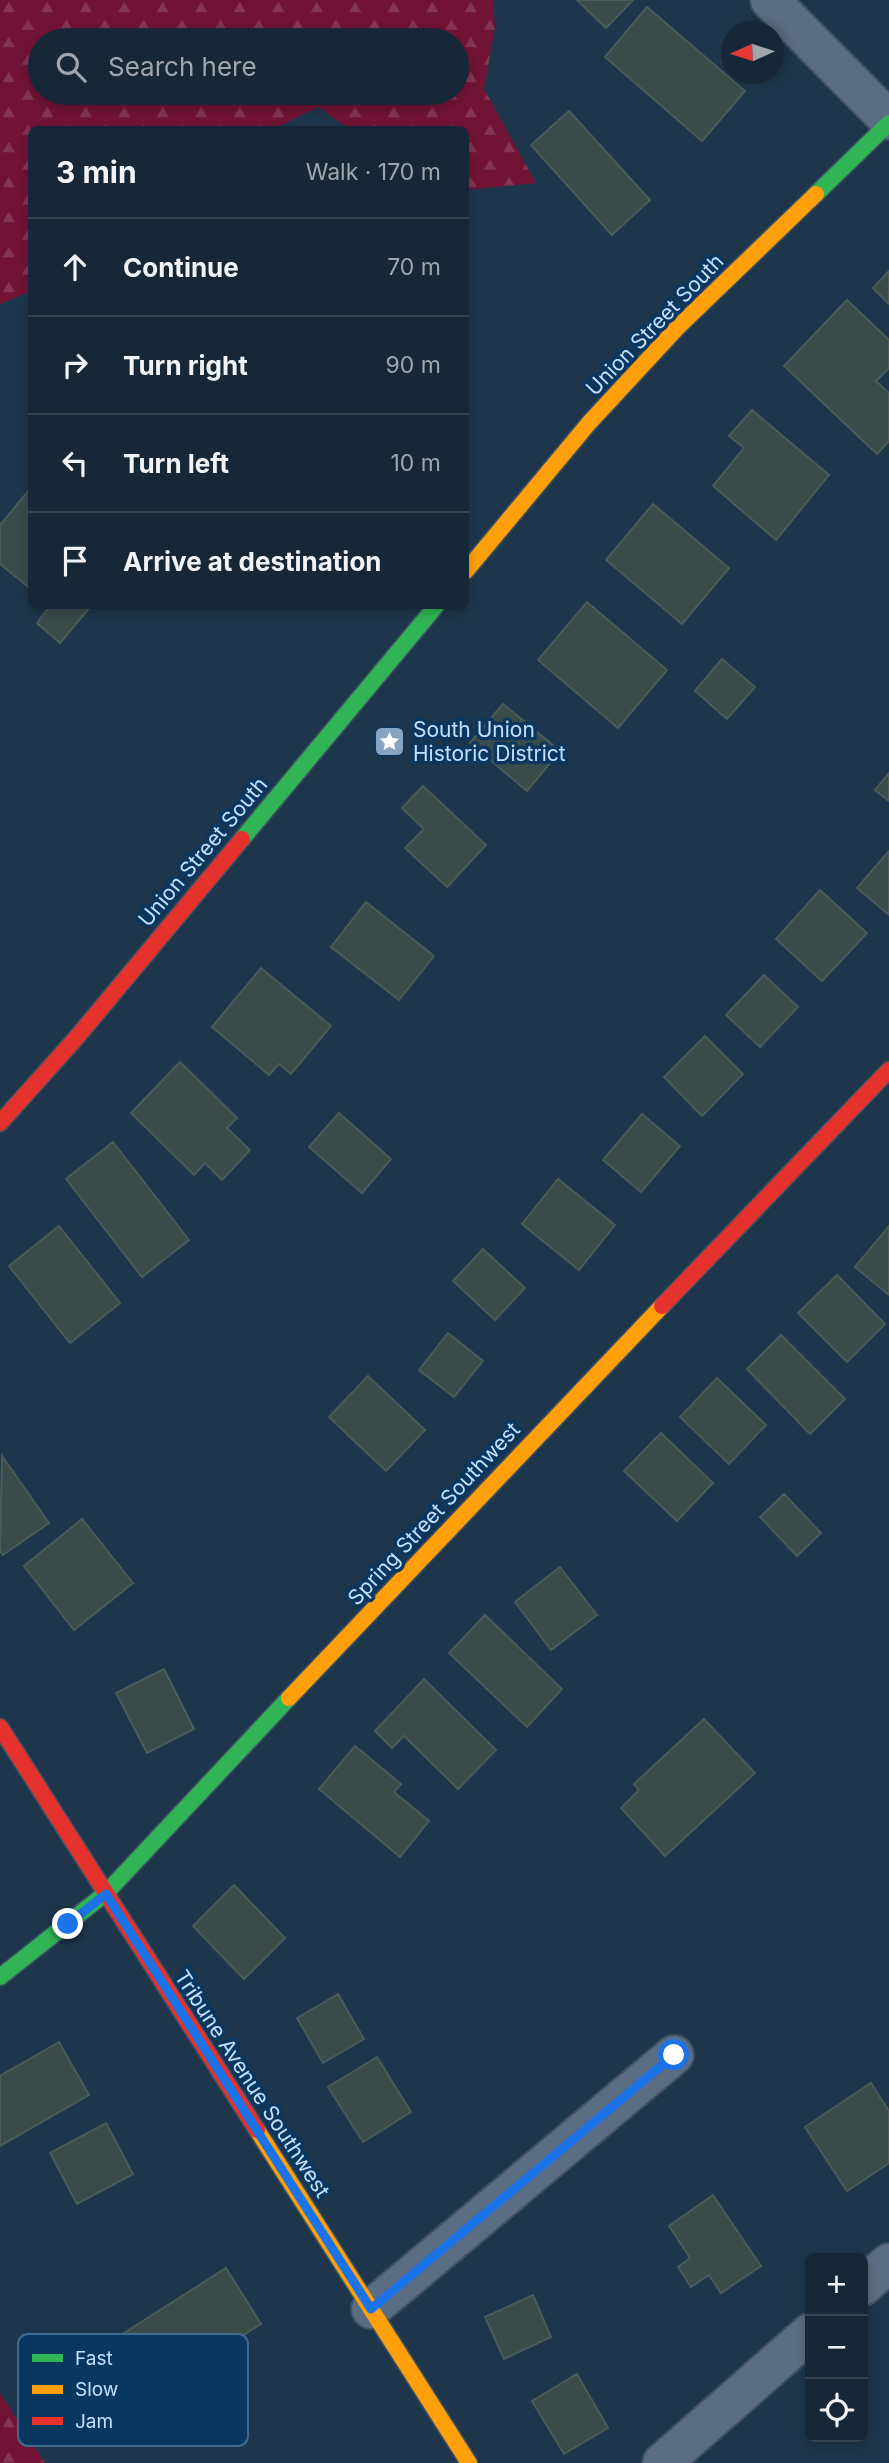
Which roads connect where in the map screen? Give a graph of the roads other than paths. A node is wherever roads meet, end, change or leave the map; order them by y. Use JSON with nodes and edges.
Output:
{"nodes":[{"id":1,"x":770,"y":0,"type":"edge"},
{"id":2,"x":889,"y":122,"type":"edge"},
{"id":3,"x":469,"y":567,"type":"edge"},
{"id":4,"x":434,"y":609,"type":"edge"},
{"id":5,"x":889,"y":1070,"type":"edge"},
{"id":6,"x":0,"y":1123,"type":"edge"},
{"id":7,"x":0,"y":1727,"type":"edge"},
{"id":8,"x":106,"y":1894,"type":"junction"},
{"id":9,"x":0,"y":1978,"type":"edge"},
{"id":10,"x":674,"y":2055,"type":"dead end"},
{"id":11,"x":889,"y":2263,"type":"edge"},
{"id":12,"x":868,"y":2282,"type":"edge"},
{"id":13,"x":371,"y":2309,"type":"junction"},
{"id":14,"x":805,"y":2337,"type":"edge"},
{"id":15,"x":469,"y":2463,"type":"edge"},
{"id":16,"x":662,"y":2463,"type":"edge"}],
"edges":[{"from":1,"to":2,"type":"street"},
{"from":2,"to":3,"type":"street","name":"Union Street South"},
{"from":4,"to":6,"type":"street","name":"Union Street South"},
{"from":5,"to":8,"type":"street","name":"Spring Street Southwest"},
{"from":7,"to":8,"type":"street","name":"Tribune Avenue Southwest"},
{"from":8,"to":9,"type":"street","name":"Spring Street Southwest"},
{"from":8,"to":13,"type":"street","name":"Tribune Avenue Southwest"},
{"from":10,"to":13,"type":"street"},
{"from":11,"to":12,"type":"street"},
{"from":13,"to":15,"type":"street","name":"Tribune Avenue Southwest"},
{"from":14,"to":16,"type":"street"}]}
